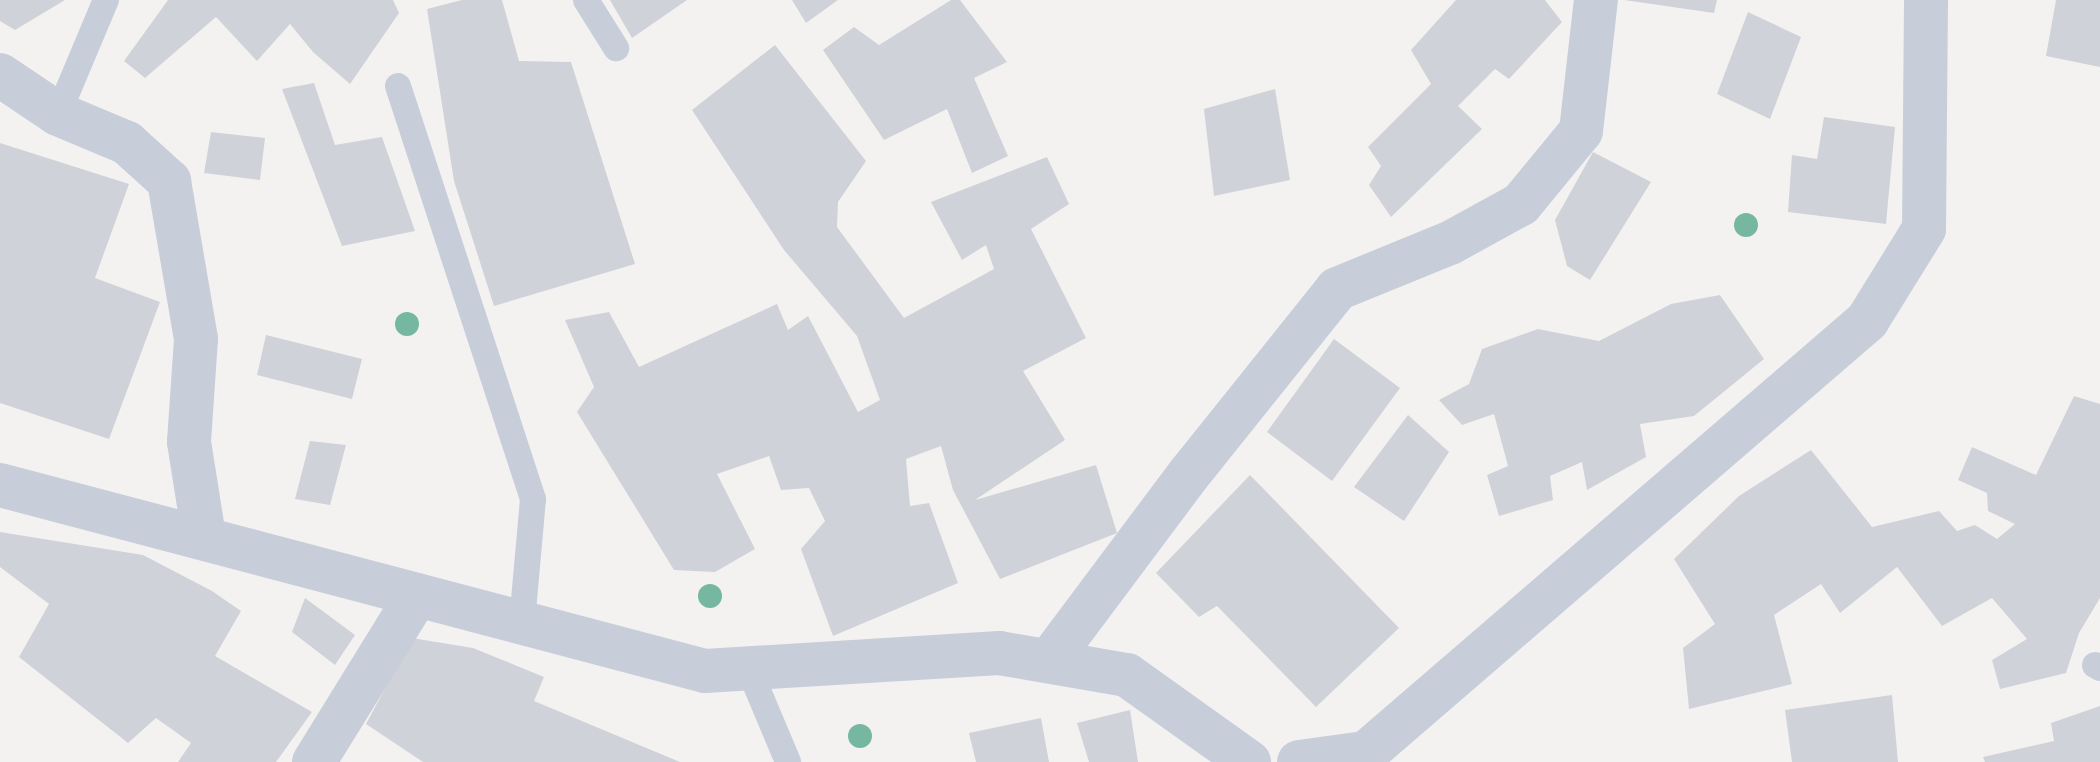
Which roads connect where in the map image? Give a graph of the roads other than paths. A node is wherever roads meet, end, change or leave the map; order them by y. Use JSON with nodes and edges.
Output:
{"nodes":[{"id":1,"x":106,"y":0,"type":"edge"},
{"id":2,"x":586,"y":0,"type":"edge"},
{"id":3,"x":1596,"y":0,"type":"edge"},
{"id":4,"x":1926,"y":0,"type":"edge"},
{"id":5,"x":616,"y":48,"type":"dead end"},
{"id":6,"x":0,"y":75,"type":"edge"},
{"id":7,"x":398,"y":86,"type":"dead end"},
{"id":8,"x":58,"y":114,"type":"junction"},
{"id":9,"x":0,"y":485,"type":"edge"},
{"id":10,"x":204,"y":537,"type":"junction"},
{"id":11,"x":417,"y":595,"type":"junction"},
{"id":12,"x":522,"y":622,"type":"junction"},
{"id":13,"x":1049,"y":661,"type":"junction"},
{"id":14,"x":749,"y":669,"type":"junction"},
{"id":15,"x":314,"y":762,"type":"edge"},
{"id":16,"x":788,"y":762,"type":"edge"},
{"id":17,"x":1249,"y":762,"type":"edge"},
{"id":18,"x":1299,"y":762,"type":"edge"}],
"edges":[{"from":1,"to":8,"type":"lane"},
{"from":2,"to":5,"type":"lane"},
{"from":3,"to":13,"type":"street"},
{"from":4,"to":18,"type":"street"},
{"from":6,"to":8,"type":"street"},
{"from":7,"to":12,"type":"lane"},
{"from":8,"to":10,"type":"street"},
{"from":9,"to":10,"type":"street"},
{"from":10,"to":11,"type":"street"},
{"from":11,"to":12,"type":"street"},
{"from":11,"to":15,"type":"street"},
{"from":12,"to":14,"type":"street"},
{"from":13,"to":14,"type":"street"},
{"from":13,"to":17,"type":"street"},
{"from":14,"to":16,"type":"lane"}]}
